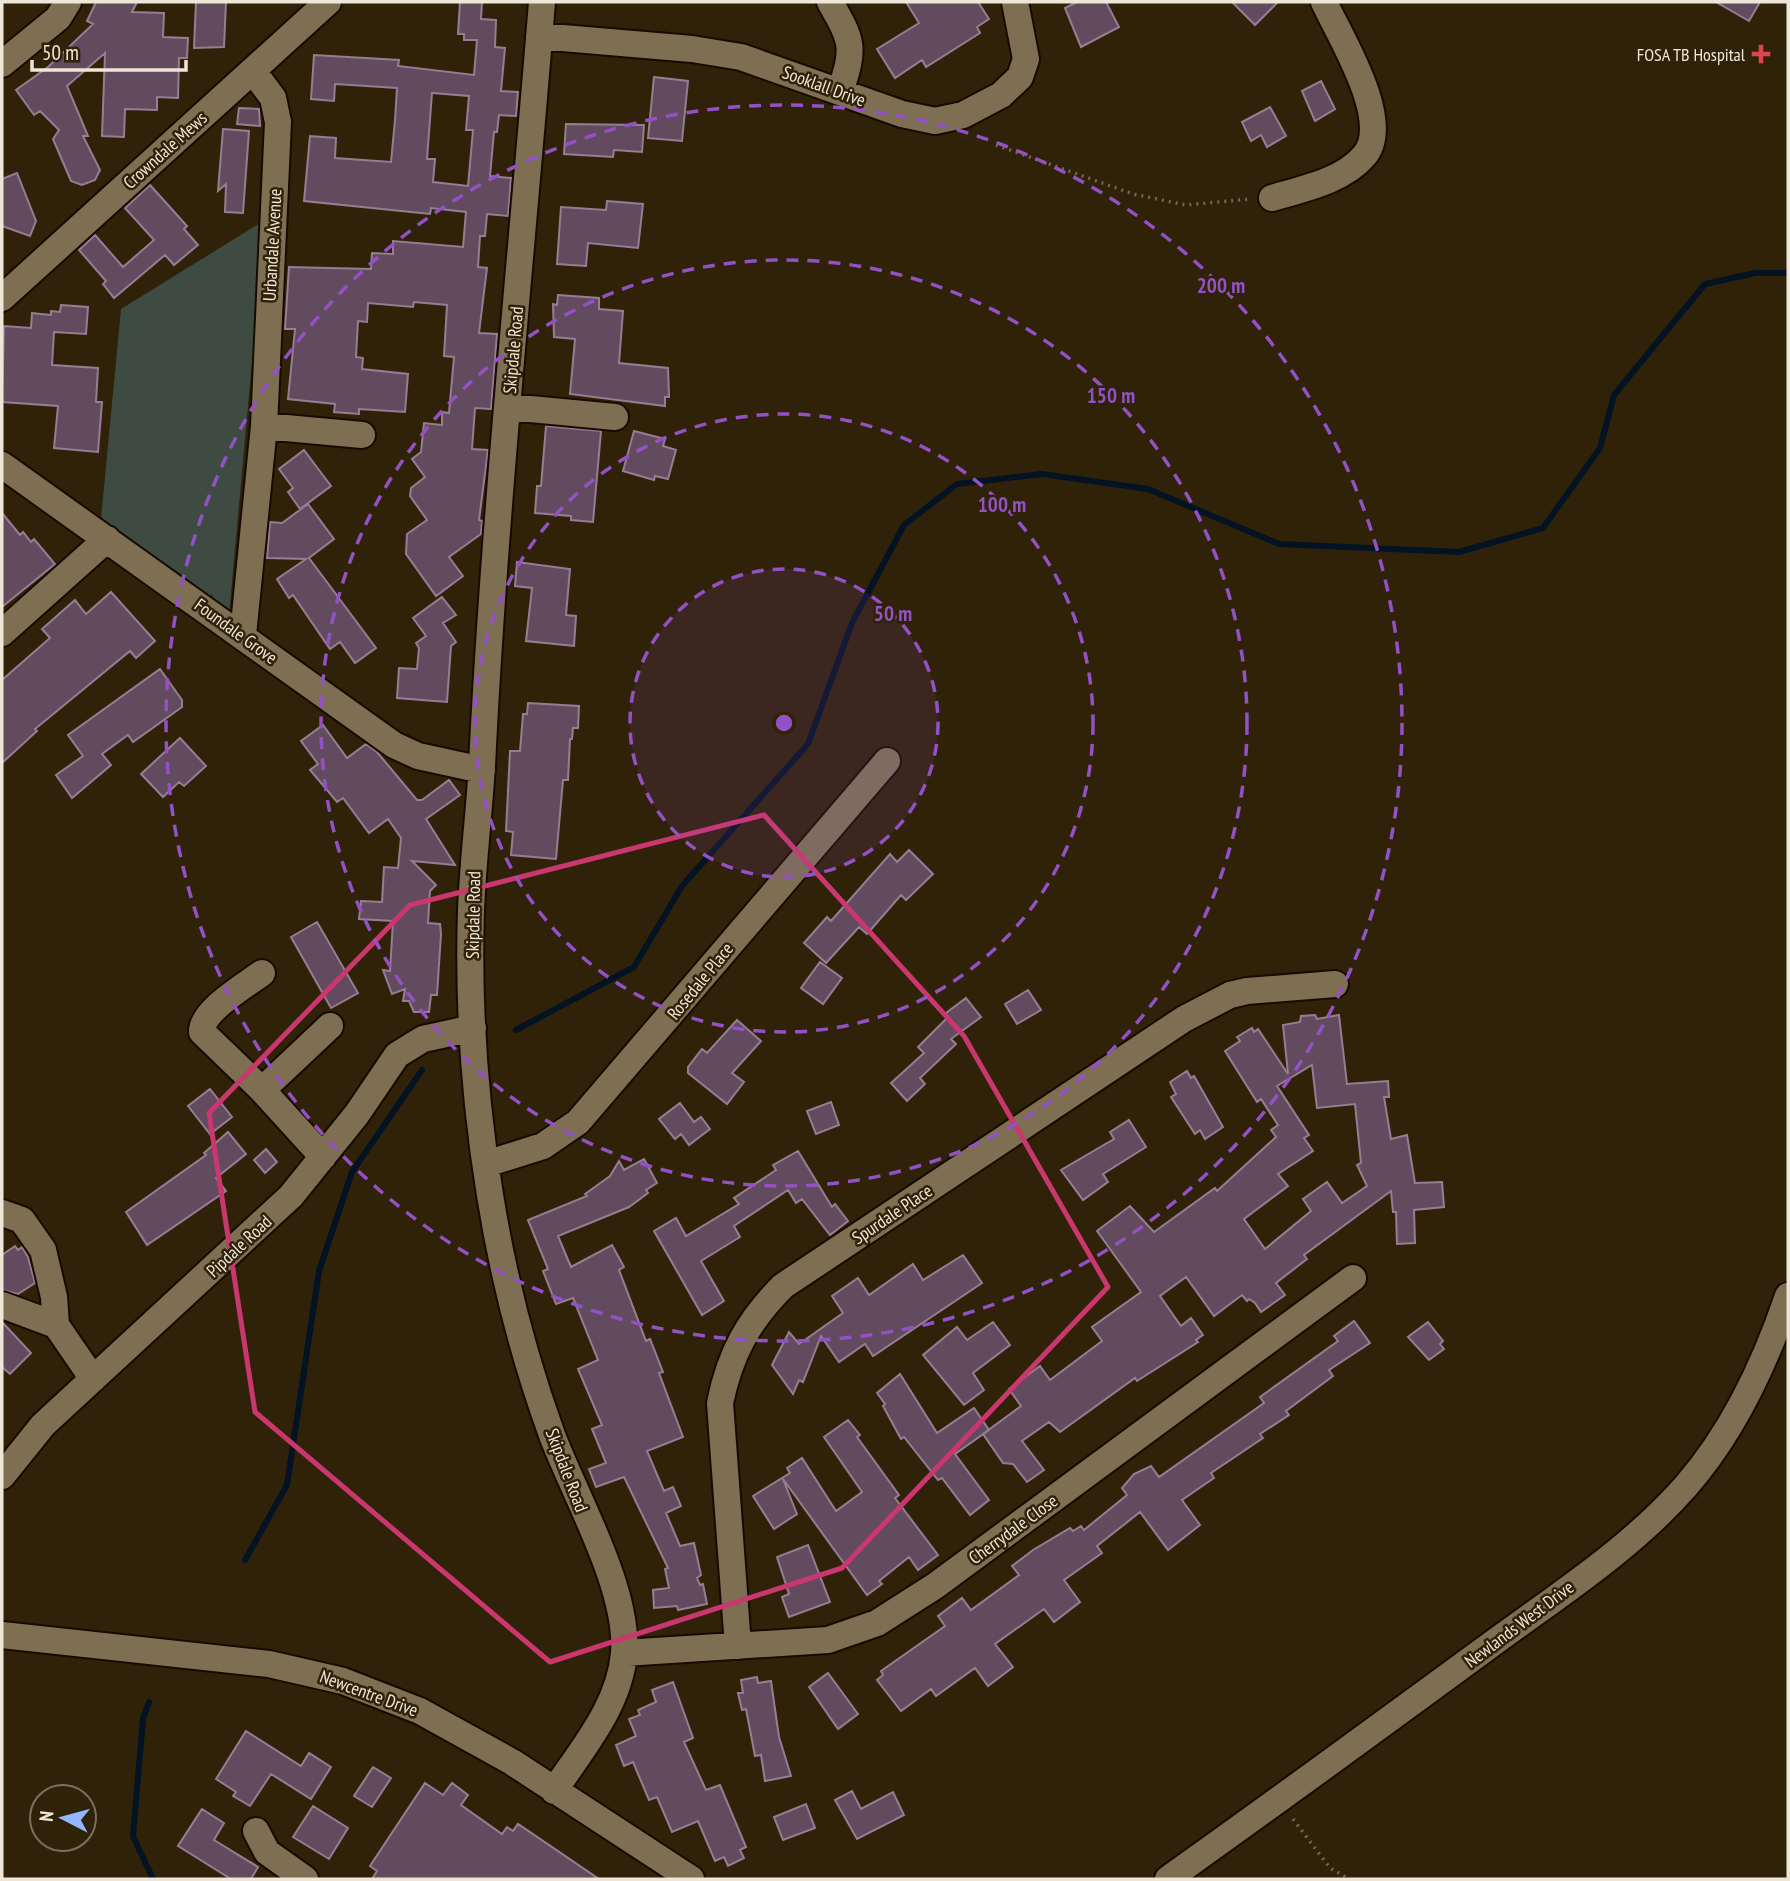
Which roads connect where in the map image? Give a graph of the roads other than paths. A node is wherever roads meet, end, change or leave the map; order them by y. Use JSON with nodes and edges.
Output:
{"nodes":[{"id":1,"x":68,"y":2,"type":"edge"},
{"id":2,"x":328,"y":2,"type":"edge"},
{"id":3,"x":542,"y":2,"type":"edge"},
{"id":4,"x":830,"y":2,"type":"edge"},
{"id":5,"x":1016,"y":2,"type":"edge"},
{"id":6,"x":1324,"y":2,"type":"edge"},
{"id":7,"x":539,"y":36,"type":"junction"},
{"id":8,"x":2,"y":64,"type":"edge"},
{"id":9,"x":253,"y":71,"type":"junction"},
{"id":10,"x":840,"y":92,"type":"junction"},
{"id":11,"x":1272,"y":198,"type":"road end"},
{"id":12,"x":2,"y":298,"type":"edge"},
{"id":13,"x":509,"y":407,"type":"junction"},
{"id":14,"x":615,"y":417,"type":"dead end"},
{"id":15,"x":264,"y":426,"type":"junction"},
{"id":16,"x":362,"y":435,"type":"dead end"},
{"id":17,"x":2,"y":465,"type":"edge"},
{"id":18,"x":107,"y":540,"type":"junction"},
{"id":19,"x":2,"y":633,"type":"edge"},
{"id":20,"x":243,"y":635,"type":"junction"},
{"id":21,"x":887,"y":761,"type":"dead end"},
{"id":22,"x":482,"y":770,"type":"junction"},
{"id":23,"x":262,"y":973,"type":"dead end"},
{"id":24,"x":1335,"y":984,"type":"dead end"},
{"id":25,"x":330,"y":1026,"type":"dead end"},
{"id":26,"x":473,"y":1028,"type":"junction"},
{"id":27,"x":262,"y":1090,"type":"junction"},
{"id":28,"x":323,"y":1157,"type":"junction"},
{"id":29,"x":486,"y":1164,"type":"junction"},
{"id":30,"x":2,"y":1213,"type":"edge"},
{"id":31,"x":1353,"y":1278,"type":"dead end"},
{"id":32,"x":1788,"y":1296,"type":"edge"},
{"id":33,"x":2,"y":1305,"type":"edge"},
{"id":34,"x":55,"y":1325,"type":"junction"},
{"id":35,"x":93,"y":1379,"type":"junction"},
{"id":36,"x":2,"y":1476,"type":"edge"},
{"id":37,"x":2,"y":1635,"type":"edge"},
{"id":38,"x":738,"y":1646,"type":"junction"},
{"id":39,"x":624,"y":1653,"type":"junction"},
{"id":40,"x":554,"y":1791,"type":"junction"},
{"id":41,"x":256,"y":1831,"type":"dead end"},
{"id":42,"x":305,"y":1879,"type":"edge"},
{"id":43,"x":691,"y":1879,"type":"edge"},
{"id":44,"x":1168,"y":1879,"type":"edge"}],
"edges":[{"from":1,"to":8,"type":"street"},
{"from":2,"to":9,"type":"street","name":"Crowndale Mews"},
{"from":3,"to":7,"type":"street","name":"Skipdale Road"},
{"from":4,"to":10,"type":"street"},
{"from":5,"to":10,"type":"street","name":"Sooklall Drive"},
{"from":6,"to":11,"type":"street"},
{"from":7,"to":10,"type":"street","name":"Sooklall Drive"},
{"from":7,"to":13,"type":"street","name":"Skipdale Road"},
{"from":9,"to":12,"type":"street","name":"Crowndale Mews"},
{"from":9,"to":15,"type":"street","name":"Urbandale Avenue"},
{"from":13,"to":14,"type":"street"},
{"from":13,"to":22,"type":"street","name":"Skipdale Road"},
{"from":15,"to":16,"type":"street"},
{"from":15,"to":20,"type":"street","name":"Urbandale Avenue"},
{"from":17,"to":18,"type":"street","name":"Foundale Grove"},
{"from":18,"to":19,"type":"street"},
{"from":18,"to":20,"type":"street","name":"Foundale Grove"},
{"from":20,"to":22,"type":"street","name":"Foundale Grove"},
{"from":21,"to":29,"type":"street","name":"Rosedale Place"},
{"from":22,"to":26,"type":"street","name":"Skipdale Road"},
{"from":23,"to":27,"type":"street"},
{"from":24,"to":38,"type":"street","name":"Spurdale Place"},
{"from":25,"to":27,"type":"street"},
{"from":26,"to":28,"type":"street","name":"Pipdale Road"},
{"from":26,"to":29,"type":"street","name":"Skipdale Road"},
{"from":27,"to":28,"type":"street"},
{"from":28,"to":35,"type":"street","name":"Pipdale Road"},
{"from":29,"to":39,"type":"street","name":"Skipdale Road"},
{"from":30,"to":34,"type":"street"},
{"from":31,"to":38,"type":"street","name":"Cherrydale Close"},
{"from":32,"to":44,"type":"street","name":"Newlands West Drive"},
{"from":33,"to":34,"type":"street"},
{"from":34,"to":35,"type":"street"},
{"from":35,"to":36,"type":"street","name":"Pipdale Road"},
{"from":37,"to":40,"type":"street","name":"Newcentre Drive"},
{"from":38,"to":39,"type":"street","name":"Cherrydale Close"},
{"from":39,"to":40,"type":"street","name":"Skipdale Road"},
{"from":40,"to":43,"type":"street","name":"Newcentre Drive"},
{"from":41,"to":42,"type":"street"}]}
